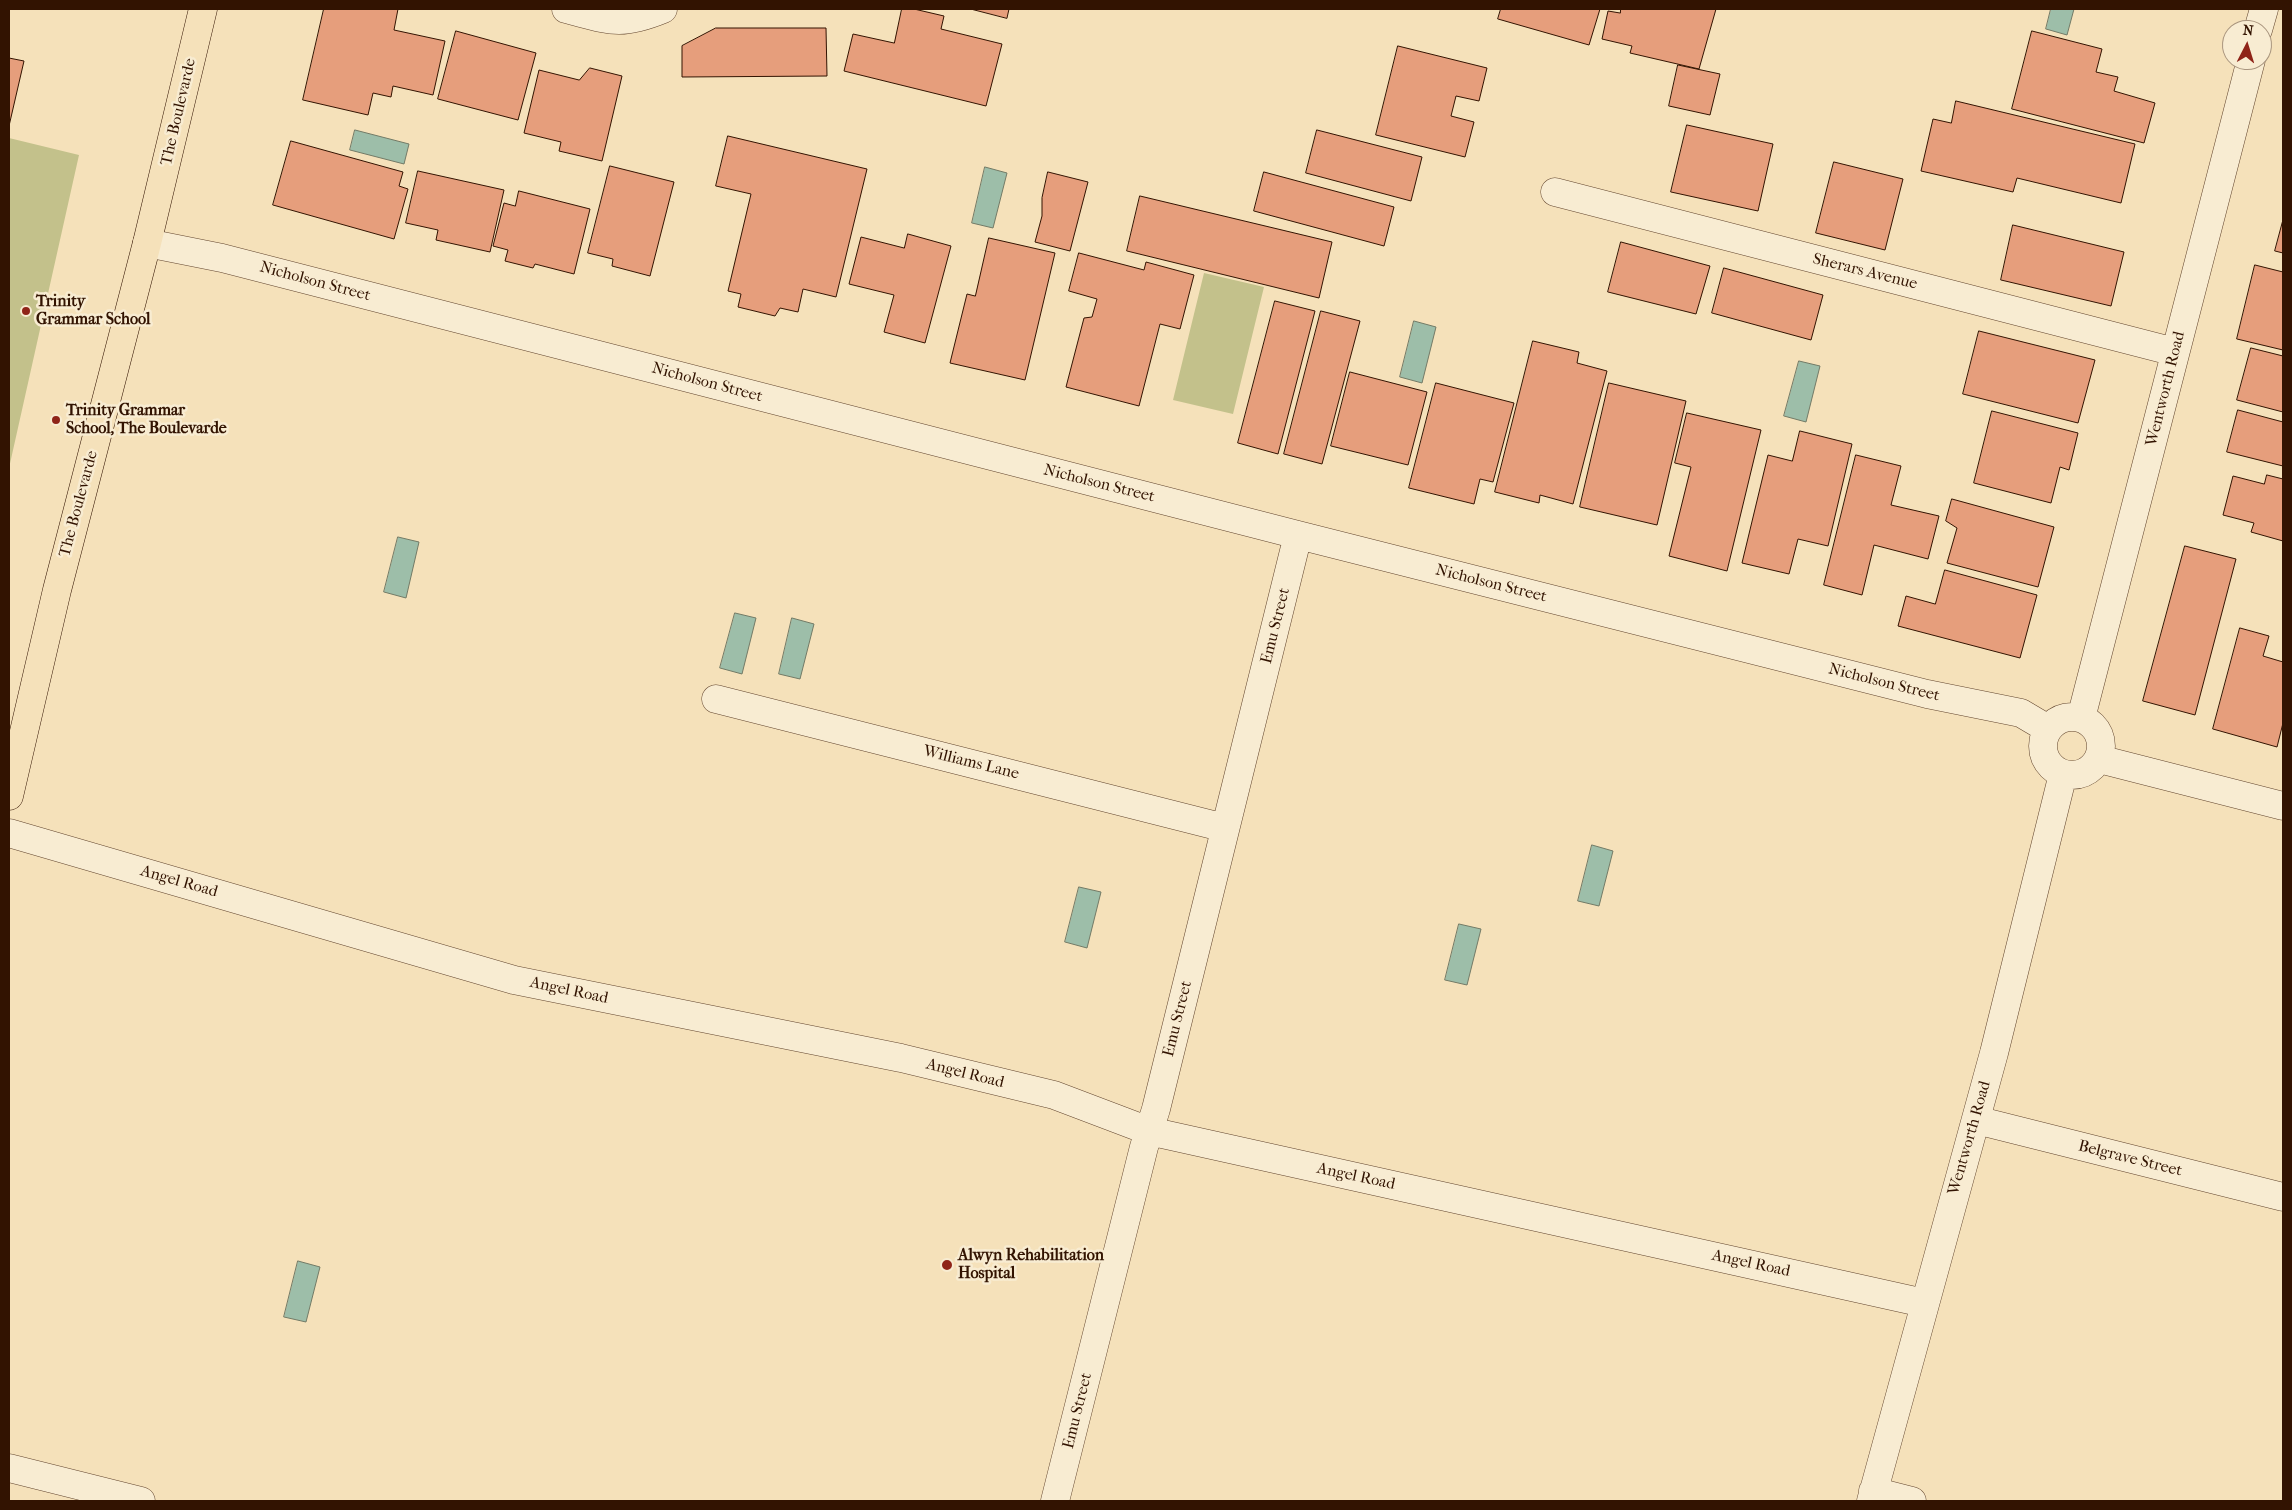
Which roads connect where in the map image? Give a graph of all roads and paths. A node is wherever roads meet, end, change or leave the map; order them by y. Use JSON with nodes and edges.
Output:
{"nodes":[{"id":1,"x":203,"y":9,"type":"edge"},
{"id":2,"x":566,"y":9,"type":"edge"},
{"id":3,"x":663,"y":9,"type":"edge"},
{"id":4,"x":2247,"y":70,"type":"edge"},
{"id":5,"x":1555,"y":192,"type":"dead end"},
{"id":6,"x":147,"y":243,"type":"junction"},
{"id":7,"x":2175,"y":352,"type":"junction"},
{"id":8,"x":1298,"y":535,"type":"junction"},
{"id":9,"x":716,"y":699,"type":"dead end"},
{"id":10,"x":2082,"y":718,"type":"junction"},
{"id":11,"x":2048,"y":729,"type":"junction"},
{"id":12,"x":2099,"y":759,"type":"junction"},
{"id":13,"x":2063,"y":774,"type":"junction"},
{"id":14,"x":9,"y":796,"type":"edge"},
{"id":15,"x":2283,"y":806,"type":"edge"},
{"id":16,"x":1225,"y":828,"type":"junction"},
{"id":17,"x":9,"y":833,"type":"edge"},
{"id":18,"x":1976,"y":1120,"type":"junction"},
{"id":19,"x":1148,"y":1132,"type":"junction"},
{"id":20,"x":2283,"y":1197,"type":"edge"},
{"id":21,"x":1924,"y":1303,"type":"junction"},
{"id":22,"x":9,"y":1468,"type":"edge"},
{"id":23,"x":1872,"y":1496,"type":"edge"},
{"id":24,"x":141,"y":1501,"type":"edge"},
{"id":25,"x":1055,"y":1501,"type":"edge"},
{"id":26,"x":1912,"y":1501,"type":"edge"}],
"edges":[{"from":1,"to":6,"type":"main road","name":"The Boulevarde"},
{"from":2,"to":3,"type":"street"},
{"from":4,"to":7,"type":"street","name":"Wentworth Road"},
{"from":5,"to":7,"type":"street","name":"Sherars Avenue"},
{"from":6,"to":8,"type":"street","name":"Nicholson Street"},
{"from":6,"to":14,"type":"main road","name":"The Boulevarde"},
{"from":7,"to":10,"type":"street","name":"Wentworth Road"},
{"from":8,"to":11,"type":"street","name":"Nicholson Street"},
{"from":8,"to":16,"type":"street","name":"Emu Street"},
{"from":9,"to":16,"type":"street","name":"Williams Lane"},
{"from":10,"to":11,"type":"street"},
{"from":10,"to":12,"type":"street"},
{"from":11,"to":13,"type":"street"},
{"from":12,"to":13,"type":"street"},
{"from":12,"to":15,"type":"street"},
{"from":13,"to":18,"type":"street","name":"Wentworth Road"},
{"from":16,"to":19,"type":"street","name":"Emu Street"},
{"from":17,"to":19,"type":"street","name":"Angel Road"},
{"from":18,"to":20,"type":"street","name":"Belgrave Street"},
{"from":18,"to":21,"type":"street","name":"Wentworth Road"},
{"from":19,"to":21,"type":"street","name":"Angel Road"},
{"from":19,"to":25,"type":"street","name":"Emu Street"},
{"from":21,"to":23,"type":"street","name":"Wentworth Road"},
{"from":22,"to":24,"type":"street"},
{"from":23,"to":26,"type":"street"}]}
